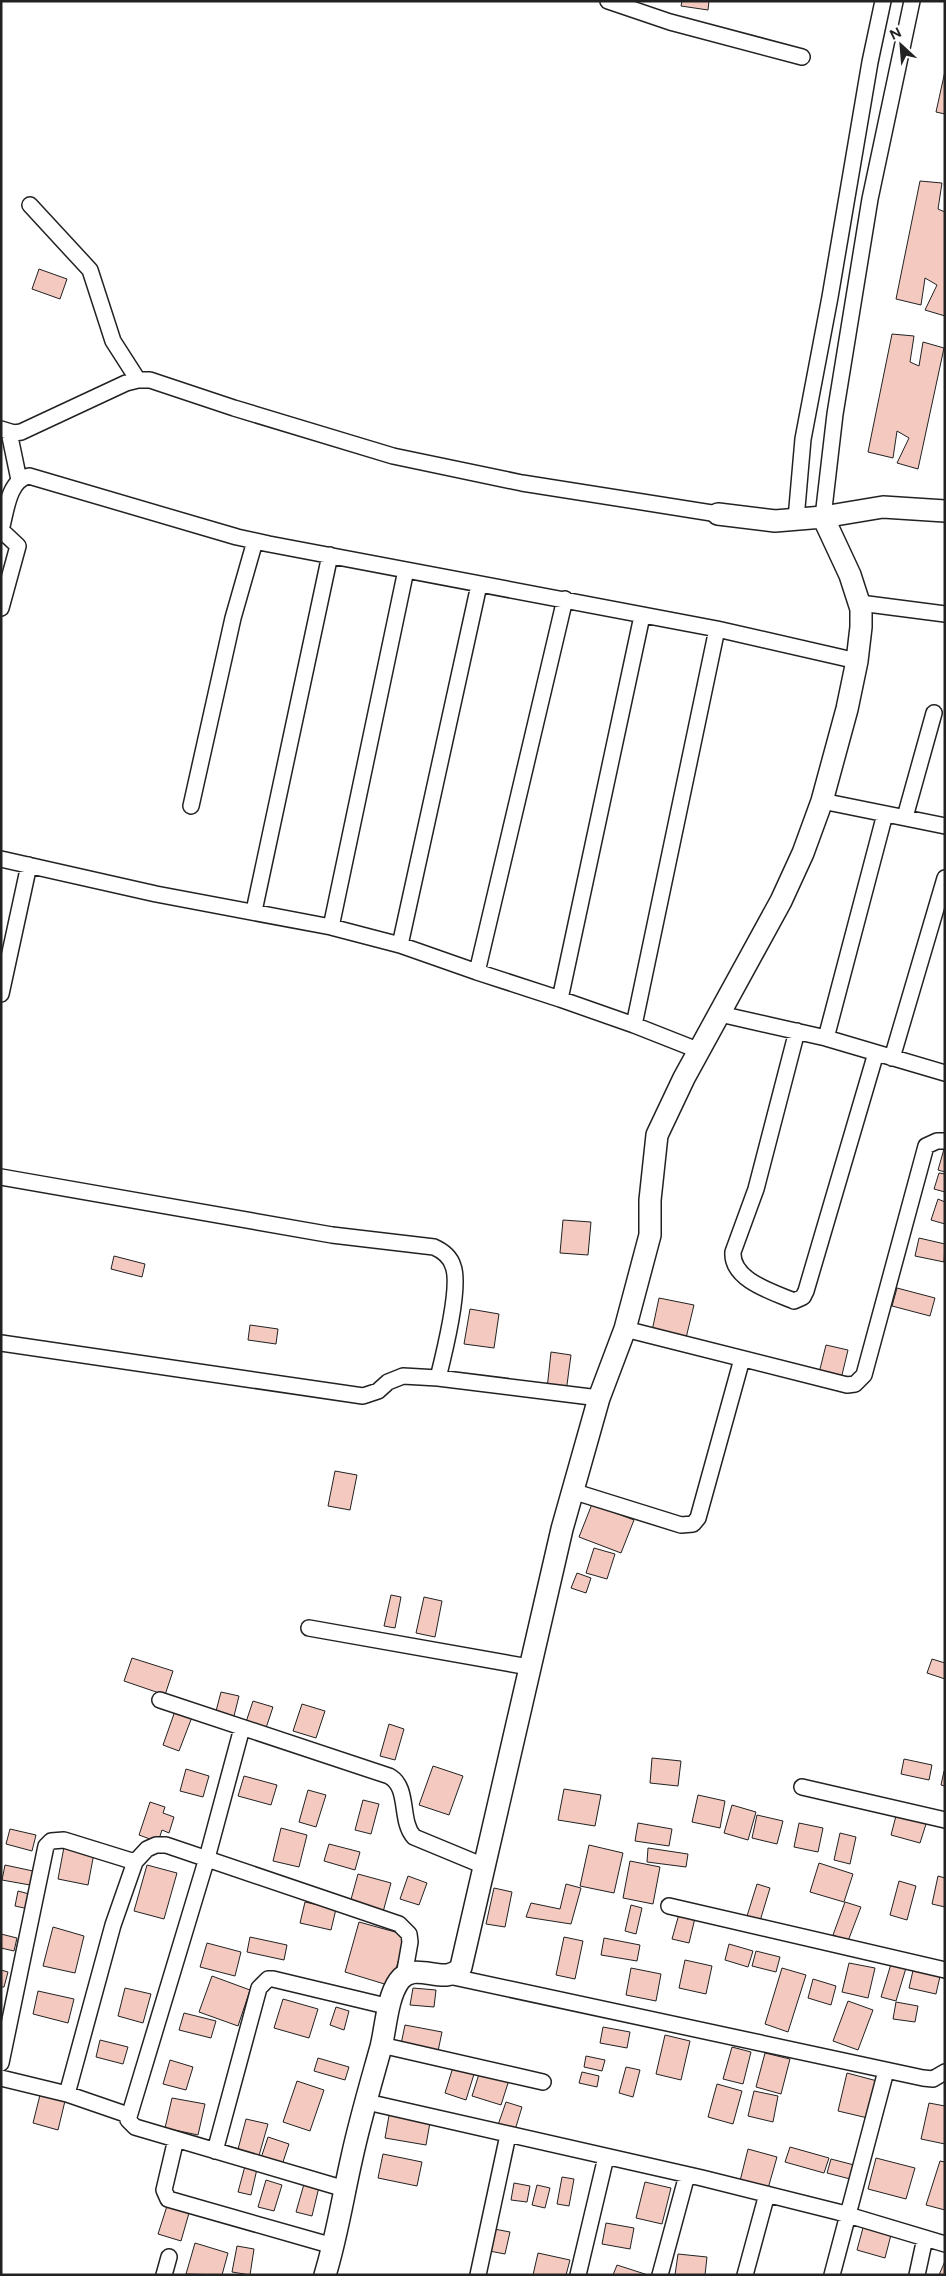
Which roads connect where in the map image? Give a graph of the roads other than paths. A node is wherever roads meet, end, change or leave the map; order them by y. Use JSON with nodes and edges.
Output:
{"nodes":[{"id":1,"x":608,"y":1,"type":"edge"},
{"id":2,"x":883,"y":1,"type":"edge"},
{"id":3,"x":912,"y":1,"type":"edge"},
{"id":4,"x":802,"y":57,"type":"dead end"},
{"id":5,"x":30,"y":204,"type":"dead end"},
{"id":6,"x":138,"y":380,"type":"junction"},
{"id":7,"x":5,"y":431,"type":"edge"},
{"id":8,"x":19,"y":480,"type":"junction"},
{"id":9,"x":945,"y":511,"type":"edge"},
{"id":10,"x":718,"y":514,"type":"joint"},
{"id":11,"x":823,"y":517,"type":"junction"},
{"id":12,"x":785,"y":520,"type":"junction"},
{"id":13,"x":1,"y":530,"type":"edge"},
{"id":14,"x":255,"y":541,"type":"junction"},
{"id":15,"x":330,"y":555,"type":"junction"},
{"id":16,"x":406,"y":570,"type":"junction"},
{"id":17,"x":479,"y":585,"type":"junction"},
{"id":18,"x":565,"y":599,"type":"junction"},
{"id":19,"x":860,"y":603,"type":"junction"},
{"id":20,"x":1,"y":608,"type":"edge"},
{"id":21,"x":945,"y":614,"type":"edge"},
{"id":22,"x":642,"y":616,"type":"junction"},
{"id":23,"x":717,"y":629,"type":"junction"},
{"id":24,"x":857,"y":661,"type":"junction"},
{"id":25,"x":934,"y":713,"type":"dead end"},
{"id":26,"x":822,"y":801,"type":"junction"},
{"id":27,"x":191,"y":806,"type":"dead end"},
{"id":28,"x":885,"y":814,"type":"junction"},
{"id":29,"x":904,"y":817,"type":"junction"},
{"id":30,"x":945,"y":826,"type":"edge"},
{"id":31,"x":1,"y":859,"type":"edge"},
{"id":32,"x":29,"y":865,"type":"junction"},
{"id":33,"x":945,"y":878,"type":"edge"},
{"id":34,"x":254,"y":911,"type":"junction"},
{"id":35,"x":331,"y":926,"type":"junction"},
{"id":36,"x":400,"y":945,"type":"junction"},
{"id":37,"x":477,"y":972,"type":"junction"},
{"id":38,"x":1,"y":994,"type":"edge"},
{"id":39,"x":560,"y":1000,"type":"junction"},
{"id":40,"x":720,"y":1014,"type":"junction"},
{"id":41,"x":634,"y":1024,"type":"junction"},
{"id":42,"x":797,"y":1031,"type":"junction"},
{"id":43,"x":826,"y":1038,"type":"junction"},
{"id":44,"x":700,"y":1051,"type":"junction"},
{"id":45,"x":876,"y":1053,"type":"junction"},
{"id":46,"x":892,"y":1058,"type":"junction"},
{"id":47,"x":945,"y":1073,"type":"edge"},
{"id":48,"x":945,"y":1141,"type":"edge"},
{"id":49,"x":1,"y":1177,"type":"edge"},
{"id":50,"x":625,"y":1329,"type":"junction"},
{"id":51,"x":1,"y":1343,"type":"edge"},
{"id":52,"x":742,"y":1359,"type":"junction"},
{"id":53,"x":438,"y":1378,"type":"junction"},
{"id":54,"x":599,"y":1398,"type":"junction"},
{"id":55,"x":572,"y":1491,"type":"junction"},
{"id":56,"x":309,"y":1628,"type":"dead end"},
{"id":57,"x":529,"y":1667,"type":"junction"},
{"id":58,"x":160,"y":1700,"type":"dead end"},
{"id":59,"x":242,"y":1728,"type":"junction"},
{"id":60,"x":802,"y":1787,"type":"dead end"},
{"id":61,"x":945,"y":1820,"type":"edge"},
{"id":62,"x":207,"y":1858,"type":"junction"},
{"id":63,"x":135,"y":1862,"type":"junction"},
{"id":64,"x":484,"y":1866,"type":"junction"},
{"id":65,"x":670,"y":1906,"type":"dead end"},
{"id":66,"x":945,"y":1970,"type":"edge"},
{"id":67,"x":404,"y":1976,"type":"junction"},
{"id":68,"x":450,"y":1976,"type":"junction"},
{"id":69,"x":390,"y":2007,"type":"junction"},
{"id":70,"x":381,"y":2045,"type":"junction"},
{"id":71,"x":1,"y":2063,"type":"edge"},
{"id":72,"x":886,"y":2071,"type":"junction"},
{"id":73,"x":945,"y":2072,"type":"edge"},
{"id":74,"x":1,"y":2078,"type":"edge"},
{"id":75,"x":543,"y":2082,"type":"dead end"},
{"id":76,"x":67,"y":2094,"type":"junction"},
{"id":77,"x":366,"y":2102,"type":"junction"},
{"id":78,"x":128,"y":2115,"type":"junction"},
{"id":79,"x":508,"y":2134,"type":"junction"},
{"id":80,"x":176,"y":2139,"type":"junction"},
{"id":81,"x":215,"y":2151,"type":"junction"},
{"id":82,"x":606,"y":2157,"type":"junction"},
{"id":83,"x":686,"y":2174,"type":"junction"},
{"id":84,"x":345,"y":2189,"type":"junction"},
{"id":85,"x":767,"y":2194,"type":"junction"},
{"id":86,"x":847,"y":2215,"type":"junction"},
{"id":87,"x":925,"y":2238,"type":"junction"},
{"id":88,"x":945,"y":2244,"type":"edge"},
{"id":89,"x":333,"y":2246,"type":"junction"},
{"id":90,"x":169,"y":2258,"type":"dead end"},
{"id":91,"x":164,"y":2275,"type":"edge"},
{"id":92,"x":325,"y":2275,"type":"edge"},
{"id":93,"x":478,"y":2275,"type":"edge"},
{"id":94,"x":578,"y":2275,"type":"edge"},
{"id":95,"x":660,"y":2275,"type":"edge"},
{"id":96,"x":745,"y":2275,"type":"edge"},
{"id":97,"x":832,"y":2275,"type":"edge"},
{"id":98,"x":916,"y":2275,"type":"edge"}],
"edges":[{"from":1,"to":4,"type":"street"},
{"from":2,"to":12,"type":"street"},
{"from":3,"to":11,"type":"street"},
{"from":5,"to":6,"type":"street"},
{"from":6,"to":7,"type":"street"},
{"from":6,"to":10,"type":"street"},
{"from":7,"to":8,"type":"street"},
{"from":8,"to":13,"type":"street"},
{"from":8,"to":14,"type":"street"},
{"from":9,"to":11,"type":"street"},
{"from":10,"to":12,"type":"street"},
{"from":11,"to":12,"type":"street"},
{"from":11,"to":19,"type":"street"},
{"from":13,"to":20,"type":"street"},
{"from":14,"to":15,"type":"street"},
{"from":14,"to":27,"type":"street"},
{"from":15,"to":16,"type":"street"},
{"from":15,"to":34,"type":"street"},
{"from":16,"to":17,"type":"street"},
{"from":16,"to":35,"type":"street"},
{"from":17,"to":18,"type":"street"},
{"from":17,"to":36,"type":"street"},
{"from":18,"to":22,"type":"street"},
{"from":18,"to":37,"type":"street"},
{"from":19,"to":21,"type":"street"},
{"from":19,"to":24,"type":"street"},
{"from":22,"to":23,"type":"street"},
{"from":22,"to":39,"type":"street"},
{"from":23,"to":24,"type":"street"},
{"from":23,"to":41,"type":"street"},
{"from":24,"to":26,"type":"street"},
{"from":25,"to":29,"type":"street"},
{"from":26,"to":28,"type":"street"},
{"from":26,"to":40,"type":"street"},
{"from":28,"to":29,"type":"street"},
{"from":28,"to":43,"type":"street"},
{"from":29,"to":30,"type":"street"},
{"from":31,"to":32,"type":"street"},
{"from":32,"to":34,"type":"street"},
{"from":32,"to":38,"type":"street"},
{"from":33,"to":46,"type":"street"},
{"from":34,"to":35,"type":"street"},
{"from":35,"to":36,"type":"street"},
{"from":36,"to":37,"type":"street"},
{"from":37,"to":39,"type":"street"},
{"from":39,"to":41,"type":"street"},
{"from":40,"to":42,"type":"street"},
{"from":40,"to":44,"type":"street"},
{"from":41,"to":44,"type":"street"},
{"from":42,"to":43,"type":"street"},
{"from":42,"to":45,"type":"street"},
{"from":43,"to":45,"type":"street"},
{"from":44,"to":50,"type":"street"},
{"from":45,"to":46,"type":"street"},
{"from":46,"to":47,"type":"street"},
{"from":48,"to":52,"type":"street"},
{"from":49,"to":53,"type":"street"},
{"from":50,"to":52,"type":"street"},
{"from":50,"to":54,"type":"street"},
{"from":51,"to":53,"type":"street"},
{"from":52,"to":55,"type":"street"},
{"from":53,"to":54,"type":"street"},
{"from":54,"to":55,"type":"street"},
{"from":55,"to":57,"type":"street"},
{"from":56,"to":57,"type":"street"},
{"from":57,"to":64,"type":"street"},
{"from":58,"to":59,"type":"street"},
{"from":59,"to":62,"type":"street"},
{"from":59,"to":64,"type":"street"},
{"from":60,"to":61,"type":"street"},
{"from":62,"to":63,"type":"street"},
{"from":62,"to":67,"type":"street"},
{"from":62,"to":78,"type":"street"},
{"from":63,"to":71,"type":"street"},
{"from":63,"to":76,"type":"street"},
{"from":64,"to":68,"type":"street"},
{"from":65,"to":66,"type":"street"},
{"from":67,"to":68,"type":"street"},
{"from":67,"to":69,"type":"street"},
{"from":68,"to":72,"type":"street"},
{"from":69,"to":70,"type":"street"},
{"from":69,"to":81,"type":"street"},
{"from":70,"to":75,"type":"street"},
{"from":70,"to":77,"type":"street"},
{"from":72,"to":73,"type":"street"},
{"from":72,"to":86,"type":"street"},
{"from":74,"to":76,"type":"street"},
{"from":76,"to":78,"type":"street"},
{"from":77,"to":79,"type":"street"},
{"from":77,"to":84,"type":"street"},
{"from":78,"to":80,"type":"street"},
{"from":79,"to":82,"type":"street"},
{"from":79,"to":93,"type":"street"},
{"from":80,"to":81,"type":"street"},
{"from":80,"to":89,"type":"street"},
{"from":81,"to":84,"type":"street"},
{"from":82,"to":83,"type":"street"},
{"from":82,"to":94,"type":"street"},
{"from":83,"to":85,"type":"street"},
{"from":83,"to":95,"type":"street"},
{"from":84,"to":89,"type":"street"},
{"from":85,"to":86,"type":"street"},
{"from":85,"to":96,"type":"street"},
{"from":86,"to":87,"type":"street"},
{"from":86,"to":97,"type":"street"},
{"from":87,"to":88,"type":"street"},
{"from":87,"to":98,"type":"street"},
{"from":89,"to":92,"type":"street"},
{"from":90,"to":91,"type":"street"}]}
